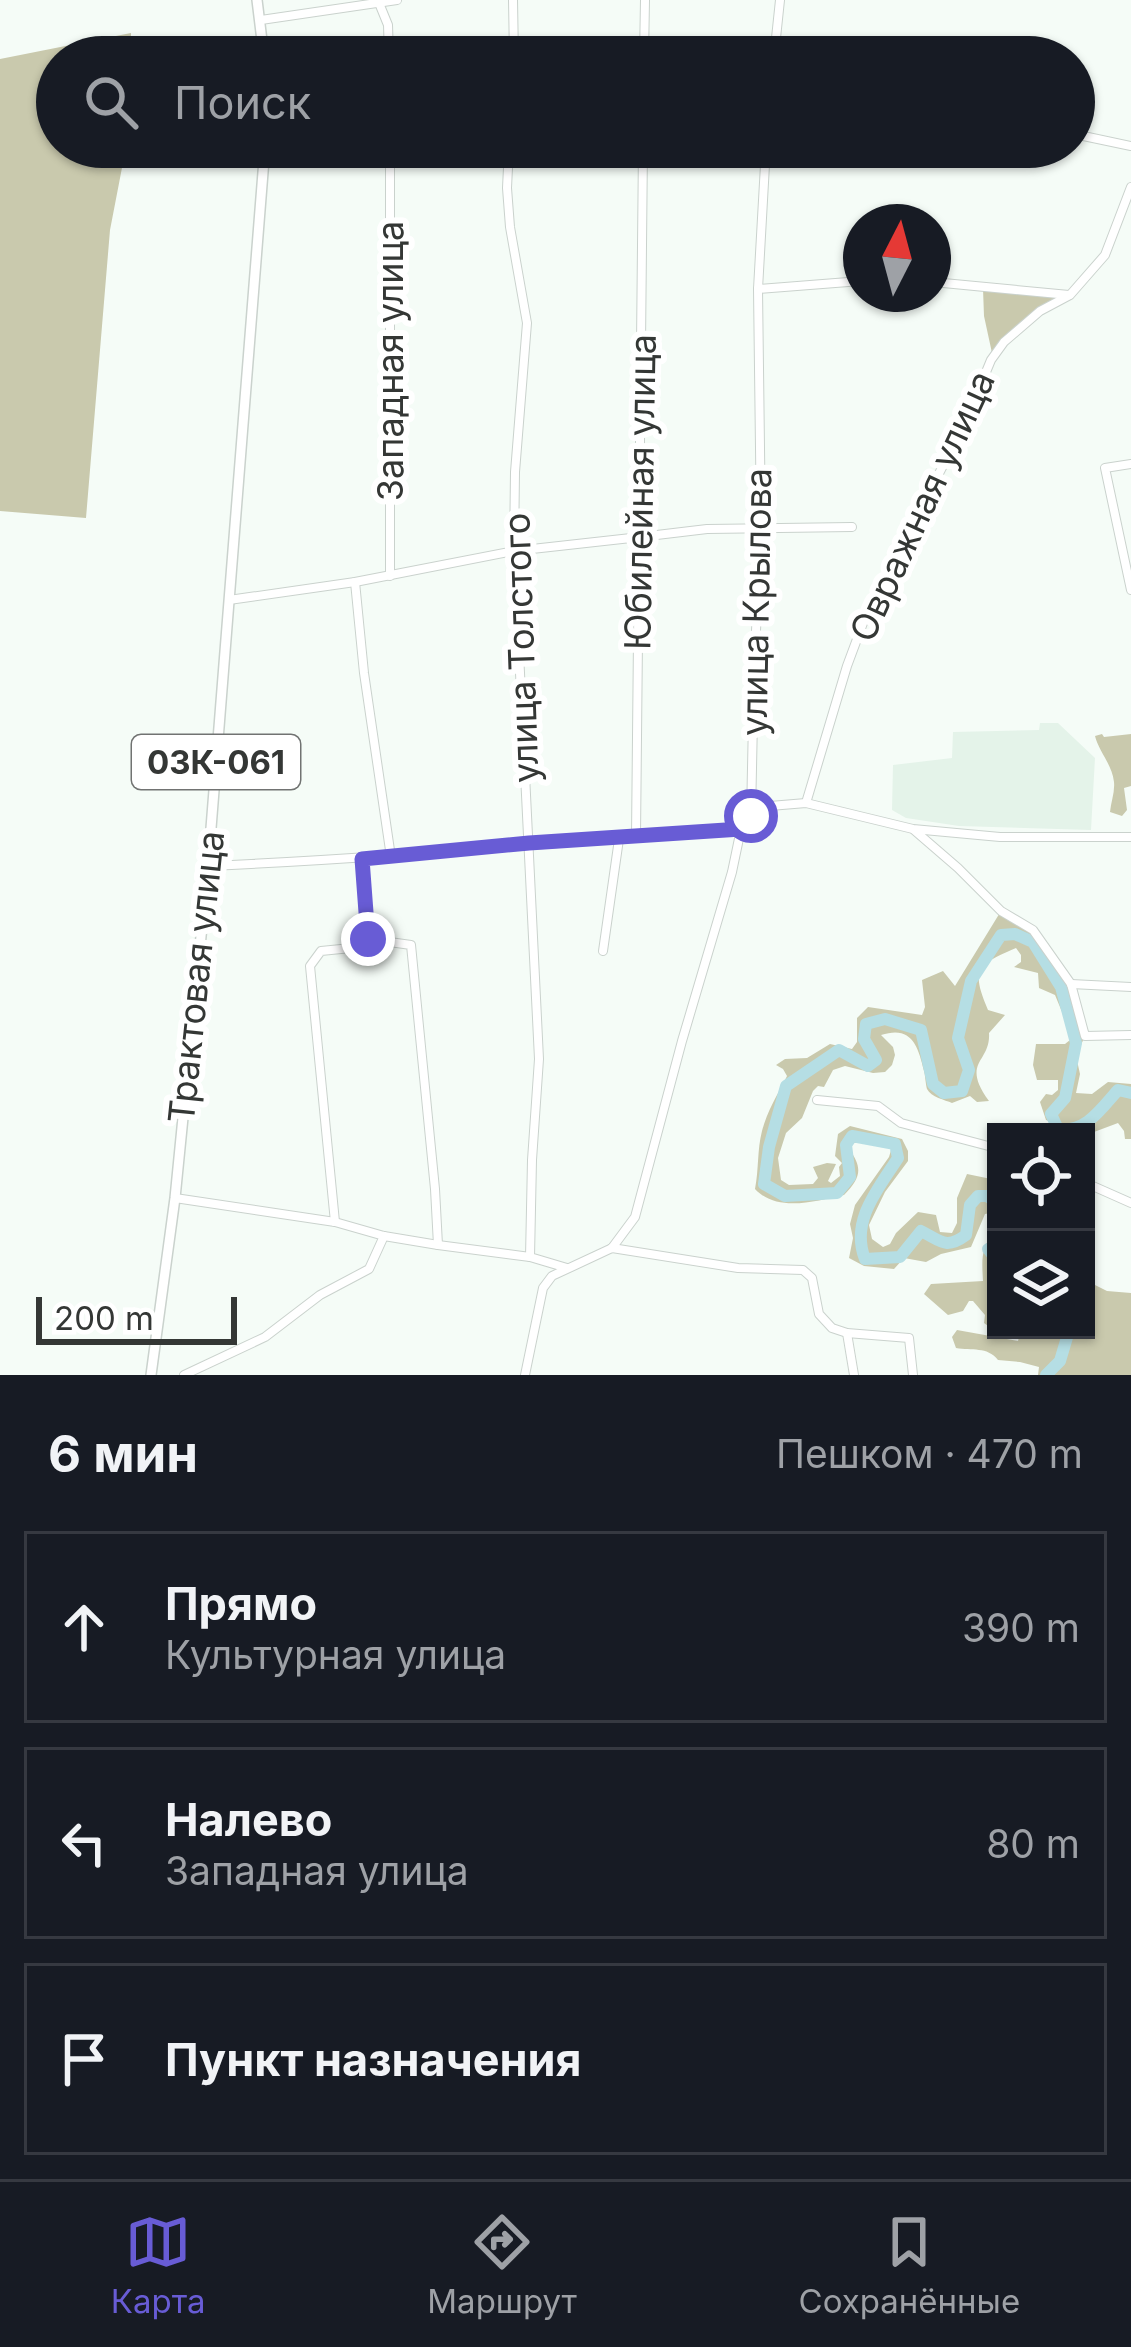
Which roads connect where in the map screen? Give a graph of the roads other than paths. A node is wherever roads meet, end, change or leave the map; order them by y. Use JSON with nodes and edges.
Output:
{"nodes":[{"id":1,"x":256,"y":0,"type":"edge"},
{"id":2,"x":397,"y":0,"type":"edge"},
{"id":3,"x":513,"y":0,"type":"edge"},
{"id":4,"x":645,"y":0,"type":"edge"},
{"id":5,"x":780,"y":0,"type":"edge"},
{"id":6,"x":379,"y":3,"type":"junction"},
{"id":7,"x":261,"y":20,"type":"junction"},
{"id":8,"x":262,"y":36,"type":"edge"},
{"id":9,"x":388,"y":36,"type":"edge"},
{"id":10,"x":514,"y":36,"type":"edge"},
{"id":11,"x":644,"y":36,"type":"edge"},
{"id":12,"x":776,"y":36,"type":"edge"},
{"id":13,"x":1095,"y":138,"type":"edge"},
{"id":14,"x":1131,"y":146,"type":"edge"},
{"id":15,"x":263,"y":168,"type":"edge"},
{"id":16,"x":389,"y":168,"type":"edge"},
{"id":17,"x":508,"y":168,"type":"edge"},
{"id":18,"x":644,"y":168,"type":"edge"},
{"id":19,"x":765,"y":168,"type":"edge"},
{"id":20,"x":1131,"y":187,"type":"edge"},
{"id":21,"x":843,"y":283,"type":"edge"},
{"id":22,"x":951,"y":285,"type":"edge"},
{"id":23,"x":758,"y":290,"type":"junction"},
{"id":24,"x":1070,"y":295,"type":"junction"},
{"id":25,"x":1131,"y":464,"type":"edge"},
{"id":26,"x":760,"y":527,"type":"junction"},
{"id":27,"x":852,"y":527,"type":"dead end"},
{"id":28,"x":640,"y":537,"type":"junction"},
{"id":29,"x":514,"y":551,"type":"junction"},
{"id":30,"x":390,"y":576,"type":"junction"},
{"id":31,"x":355,"y":582,"type":"junction"},
{"id":32,"x":1131,"y":590,"type":"edge"},
{"id":33,"x":229,"y":601,"type":"junction"},
{"id":34,"x":806,"y":802,"type":"junction"},
{"id":35,"x":751,"y":816,"type":"junction"},
{"id":36,"x":741,"y":829,"type":"junction"},
{"id":37,"x":913,"y":829,"type":"junction"},
{"id":38,"x":637,"y":836,"type":"junction"},
{"id":39,"x":1131,"y":837,"type":"edge"},
{"id":40,"x":619,"y":838,"type":"junction"},
{"id":41,"x":529,"y":843,"type":"junction"},
{"id":42,"x":391,"y":856,"type":"junction"},
{"id":43,"x":362,"y":859,"type":"junction"},
{"id":44,"x":208,"y":866,"type":"junction"},
{"id":45,"x":368,"y":939,"type":"junction"},
{"id":46,"x":603,"y":951,"type":"dead end"},
{"id":47,"x":1071,"y":984,"type":"junction"},
{"id":48,"x":1131,"y":987,"type":"edge"},
{"id":49,"x":1131,"y":1035,"type":"edge"},
{"id":50,"x":817,"y":1100,"type":"dead end"},
{"id":51,"x":987,"y":1146,"type":"edge"},
{"id":52,"x":1095,"y":1188,"type":"edge"},
{"id":53,"x":175,"y":1198,"type":"junction"},
{"id":54,"x":1131,"y":1202,"type":"edge"},
{"id":55,"x":335,"y":1222,"type":"junction"},
{"id":56,"x":384,"y":1236,"type":"junction"},
{"id":57,"x":438,"y":1246,"type":"junction"},
{"id":58,"x":612,"y":1248,"type":"junction"},
{"id":59,"x":530,"y":1256,"type":"junction"},
{"id":60,"x":567,"y":1268,"type":"junction"},
{"id":61,"x":848,"y":1333,"type":"junction"},
{"id":62,"x":151,"y":1375,"type":"edge"},
{"id":63,"x":184,"y":1375,"type":"edge"},
{"id":64,"x":525,"y":1375,"type":"edge"},
{"id":65,"x":854,"y":1375,"type":"edge"},
{"id":66,"x":913,"y":1375,"type":"edge"}],
"edges":[{"from":1,"to":7,"type":"main road"},
{"from":2,"to":6,"type":"street"},
{"from":3,"to":10,"type":"street"},
{"from":4,"to":11,"type":"street"},
{"from":5,"to":12,"type":"street"},
{"from":6,"to":7,"type":"street"},
{"from":6,"to":9,"type":"street"},
{"from":7,"to":8,"type":"main road"},
{"from":13,"to":14,"type":"street"},
{"from":15,"to":33,"type":"main road","name":"Трактовая улица","number":"03К-061"},
{"from":16,"to":30,"type":"street","name":"Западная улица"},
{"from":17,"to":29,"type":"street","name":"улица Толстого"},
{"from":18,"to":28,"type":"street","name":"Юбилейная улица"},
{"from":19,"to":23,"type":"street","name":"улица Крылова"},
{"from":20,"to":24,"type":"street","name":"Овражная улица"},
{"from":21,"to":23,"type":"street"},
{"from":22,"to":24,"type":"street"},
{"from":23,"to":26,"type":"street","name":"улица Крылова"},
{"from":24,"to":34,"type":"street","name":"Овражная улица"},
{"from":25,"to":32,"type":"street"},
{"from":26,"to":27,"type":"street"},
{"from":26,"to":28,"type":"street"},
{"from":26,"to":35,"type":"street","name":"улица Крылова"},
{"from":28,"to":29,"type":"street"},
{"from":28,"to":38,"type":"street","name":"Юбилейная улица"},
{"from":29,"to":30,"type":"street"},
{"from":29,"to":41,"type":"street","name":"улица Толстого"},
{"from":30,"to":31,"type":"street"},
{"from":31,"to":33,"type":"street"},
{"from":31,"to":42,"type":"street"},
{"from":33,"to":44,"type":"main road","name":"Трактовая улица","number":"03К-061"},
{"from":34,"to":35,"type":"street"},
{"from":34,"to":37,"type":"street"},
{"from":35,"to":36,"type":"street"},
{"from":36,"to":38,"type":"street"},
{"from":36,"to":58,"type":"street"},
{"from":37,"to":39,"type":"street"},
{"from":37,"to":47,"type":"street"},
{"from":38,"to":40,"type":"street"},
{"from":40,"to":41,"type":"street"},
{"from":40,"to":46,"type":"street"},
{"from":41,"to":42,"type":"street"},
{"from":41,"to":59,"type":"street","name":"улица Толстого"},
{"from":42,"to":43,"type":"street"},
{"from":43,"to":44,"type":"street"},
{"from":43,"to":45,"type":"street"},
{"from":44,"to":53,"type":"main road","name":"Трактовая улица","number":"03К-061"},
{"from":45,"to":55,"type":"street"},
{"from":45,"to":57,"type":"street"},
{"from":47,"to":48,"type":"street"},
{"from":47,"to":49,"type":"street"},
{"from":50,"to":51,"type":"street"},
{"from":52,"to":54,"type":"street"},
{"from":53,"to":55,"type":"street"},
{"from":53,"to":62,"type":"main road","name":"Трактовая улица","number":"03К-061"},
{"from":55,"to":56,"type":"street"},
{"from":56,"to":57,"type":"street"},
{"from":56,"to":63,"type":"street"},
{"from":57,"to":59,"type":"street"},
{"from":58,"to":60,"type":"street"},
{"from":58,"to":61,"type":"street"},
{"from":59,"to":60,"type":"street"},
{"from":60,"to":64,"type":"street"},
{"from":61,"to":65,"type":"street"},
{"from":61,"to":66,"type":"street"}]}
